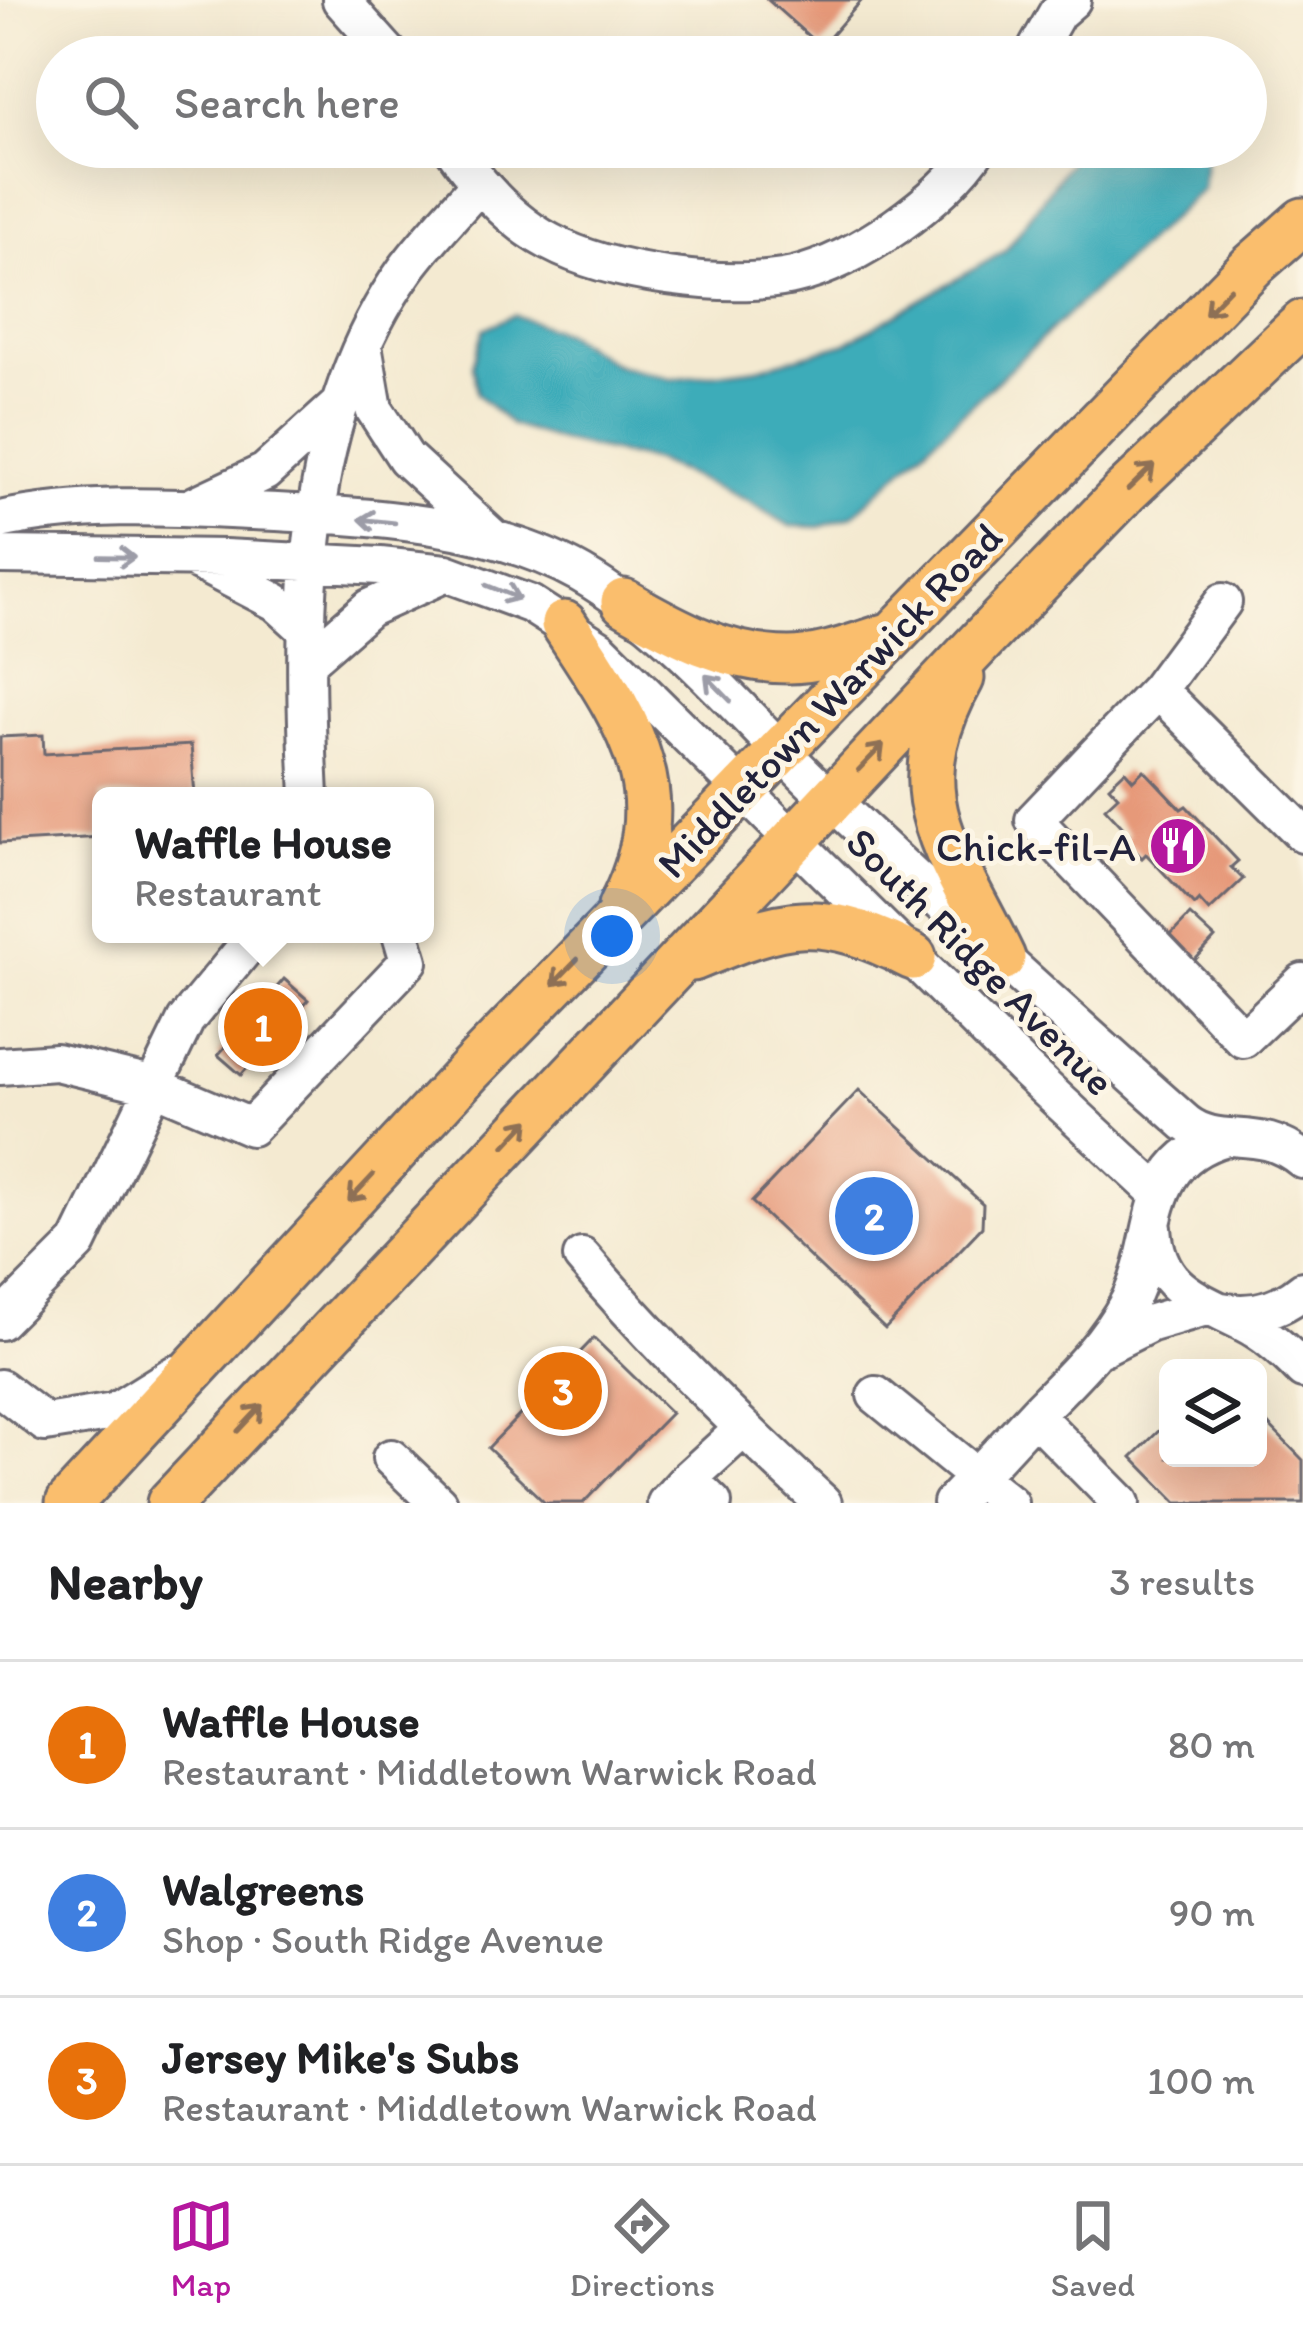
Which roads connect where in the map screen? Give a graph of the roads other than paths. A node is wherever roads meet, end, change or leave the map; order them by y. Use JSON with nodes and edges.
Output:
{"nodes":[{"id":1,"x":341,"y":0,"type":"edge"},
{"id":2,"x":1072,"y":0,"type":"edge"},
{"id":3,"x":373,"y":36,"type":"edge"},
{"id":4,"x":1044,"y":36,"type":"edge"},
{"id":5,"x":466,"y":168,"type":"edge"},
{"id":6,"x":966,"y":168,"type":"edge"},
{"id":7,"x":478,"y":185,"type":"junction"},
{"id":8,"x":1303,"y":221,"type":"edge"},
{"id":9,"x":1303,"y":322,"type":"edge"},
{"id":10,"x":363,"y":345,"type":"junction"},
{"id":11,"x":343,"y":401,"type":"junction"},
{"id":12,"x":189,"y":508,"type":"junction"},
{"id":13,"x":315,"y":514,"type":"junction"},
{"id":14,"x":0,"y":520,"type":"edge"},
{"id":15,"x":497,"y":542,"type":"junction"},
{"id":16,"x":0,"y":555,"type":"edge"},
{"id":17,"x":190,"y":557,"type":"junction"},
{"id":18,"x":311,"y":561,"type":"junction"},
{"id":19,"x":446,"y":573,"type":"junction"},
{"id":20,"x":624,"y":602,"type":"junction"},
{"id":21,"x":1223,"y":602,"type":"dead end"},
{"id":22,"x":564,"y":624,"type":"junction"},
{"id":23,"x":892,"y":635,"type":"junction"},
{"id":24,"x":981,"y":641,"type":"junction"},
{"id":25,"x":308,"y":647,"type":"junction"},
{"id":26,"x":1158,"y":690,"type":"junction"},
{"id":27,"x":780,"y":751,"type":"junction"},
{"id":28,"x":310,"y":787,"type":"edge"},
{"id":29,"x":743,"y":789,"type":"junction"},
{"id":30,"x":830,"y":800,"type":"junction"},
{"id":31,"x":1303,"y":834,"type":"edge"},
{"id":32,"x":794,"y":839,"type":"junction"},
{"id":33,"x":609,"y":928,"type":"junction"},
{"id":34,"x":250,"y":943,"type":"edge"},
{"id":35,"x":404,"y":943,"type":"edge"},
{"id":36,"x":913,"y":957,"type":"junction"},
{"id":37,"x":1002,"y":958,"type":"junction"},
{"id":38,"x":674,"y":966,"type":"junction"},
{"id":39,"x":1303,"y":982,"type":"edge"},
{"id":40,"x":0,"y":1066,"type":"edge"},
{"id":41,"x":154,"y":1086,"type":"junction"},
{"id":42,"x":1303,"y":1121,"type":"edge"},
{"id":43,"x":1245,"y":1138,"type":"junction"},
{"id":44,"x":1303,"y":1160,"type":"edge"},
{"id":45,"x":1156,"y":1206,"type":"junction"},
{"id":46,"x":582,"y":1257,"type":"dead end"},
{"id":47,"x":1303,"y":1290,"type":"edge"},
{"id":48,"x":1212,"y":1309,"type":"junction"},
{"id":49,"x":0,"y":1321,"type":"edge"},
{"id":50,"x":1098,"y":1350,"type":"junction"},
{"id":51,"x":208,"y":1353,"type":"junction"},
{"id":52,"x":1303,"y":1370,"type":"edge"},
{"id":53,"x":0,"y":1388,"type":"edge"},
{"id":54,"x":876,"y":1395,"type":"dead end"},
{"id":55,"x":1034,"y":1416,"type":"junction"},
{"id":56,"x":743,"y":1429,"type":"junction"},
{"id":57,"x":391,"y":1458,"type":"dead end"},
{"id":58,"x":978,"y":1476,"type":"junction"},
{"id":59,"x":689,"y":1495,"type":"edge"},
{"id":60,"x":69,"y":1503,"type":"edge"},
{"id":61,"x":170,"y":1503,"type":"edge"},
{"id":62,"x":438,"y":1503,"type":"edge"},
{"id":63,"x":823,"y":1503,"type":"edge"},
{"id":64,"x":952,"y":1503,"type":"edge"},
{"id":65,"x":1009,"y":1503,"type":"edge"},
{"id":66,"x":1121,"y":1503,"type":"edge"}],
"edges":[{"from":1,"to":3,"type":"street"},
{"from":2,"to":4,"type":"street"},
{"from":5,"to":7,"type":"street"},
{"from":6,"to":7,"type":"street"},
{"from":7,"to":10,"type":"street"},
{"from":8,"to":23,"type":"main road","name":"Middletown Warwick Road","one_way":true},
{"from":24,"to":9,"type":"main road","name":"Middletown Warwick Road","one_way":true},
{"from":10,"to":11,"type":"street"},
{"from":10,"to":15,"type":"street"},
{"from":11,"to":12,"type":"street"},
{"from":11,"to":13,"type":"street"},
{"from":12,"to":13,"type":"street","name":"South Ridge Avenue"},
{"from":12,"to":14,"type":"street","name":"South Ridge Avenue"},
{"from":15,"to":13,"type":"street","name":"South Ridge Avenue","one_way":true},
{"from":13,"to":18,"type":"street"},
{"from":15,"to":20,"type":"street","name":"South Ridge Avenue"},
{"from":16,"to":17,"type":"street","name":"South Ridge Avenue","one_way":true},
{"from":17,"to":18,"type":"street","name":"South Ridge Avenue"},
{"from":17,"to":25,"type":"street"},
{"from":18,"to":19,"type":"street","name":"South Ridge Avenue"},
{"from":18,"to":25,"type":"street"},
{"from":19,"to":22,"type":"street","name":"South Ridge Avenue","one_way":true},
{"from":19,"to":25,"type":"street"},
{"from":20,"to":23,"type":"main road"},
{"from":27,"to":20,"type":"street","name":"South Ridge Avenue","one_way":true},
{"from":21,"to":26,"type":"street"},
{"from":22,"to":29,"type":"street","name":"South Ridge Avenue"},
{"from":22,"to":33,"type":"main road"},
{"from":23,"to":27,"type":"main road","name":"Middletown Warwick Road"},
{"from":30,"to":24,"type":"main road","name":"Middletown Warwick Road","one_way":true},
{"from":24,"to":37,"type":"main road"},
{"from":25,"to":28,"type":"street"},
{"from":26,"to":31,"type":"street"},
{"from":26,"to":39,"type":"street"},
{"from":27,"to":29,"type":"main road","name":"Middletown Warwick Road"},
{"from":27,"to":30,"type":"street","name":"South Ridge Avenue"},
{"from":29,"to":32,"type":"street","name":"South Ridge Avenue"},
{"from":29,"to":33,"type":"main road","name":"Middletown Warwick Road"},
{"from":30,"to":32,"type":"main road","name":"Middletown Warwick Road"},
{"from":30,"to":37,"type":"street","name":"South Ridge Avenue"},
{"from":32,"to":36,"type":"street","name":"South Ridge Avenue"},
{"from":32,"to":38,"type":"main road","name":"Middletown Warwick Road"},
{"from":33,"to":51,"type":"main road","name":"Middletown Warwick Road","one_way":true},
{"from":34,"to":41,"type":"street"},
{"from":35,"to":41,"type":"street"},
{"from":36,"to":38,"type":"main road"},
{"from":36,"to":45,"type":"street","name":"South Ridge Avenue"},
{"from":37,"to":43,"type":"street","name":"South Ridge Avenue"},
{"from":61,"to":38,"type":"main road","name":"Middletown Warwick Road","one_way":true},
{"from":40,"to":41,"type":"street"},
{"from":41,"to":49,"type":"street"},
{"from":42,"to":43,"type":"street"},
{"from":43,"to":44,"type":"street","name":"South Ridge Avenue"},
{"from":43,"to":45,"type":"street"},
{"from":45,"to":48,"type":"street"},
{"from":45,"to":50,"type":"street"},
{"from":46,"to":56,"type":"street"},
{"from":47,"to":48,"type":"street"},
{"from":48,"to":50,"type":"street"},
{"from":48,"to":52,"type":"street"},
{"from":50,"to":55,"type":"street"},
{"from":51,"to":53,"type":"street"},
{"from":51,"to":60,"type":"main road","name":"Middletown Warwick Road"},
{"from":54,"to":58,"type":"street"},
{"from":55,"to":58,"type":"street"},
{"from":55,"to":66,"type":"street"},
{"from":56,"to":59,"type":"street"},
{"from":56,"to":63,"type":"street"},
{"from":57,"to":62,"type":"street"},
{"from":58,"to":64,"type":"street"},
{"from":58,"to":65,"type":"street"}]}
